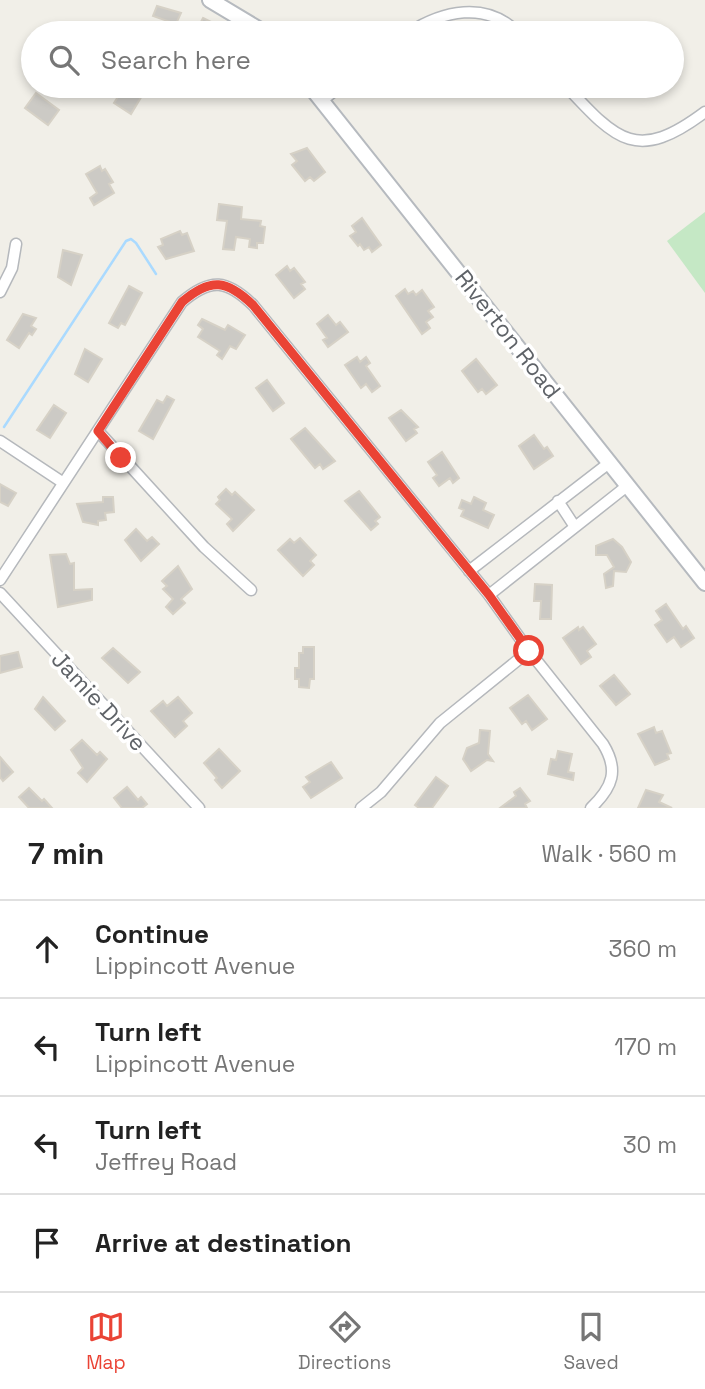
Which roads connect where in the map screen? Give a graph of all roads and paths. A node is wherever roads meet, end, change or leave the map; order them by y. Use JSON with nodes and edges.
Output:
{"nodes":[{"id":1,"x":211,"y":0,"type":"edge"},
{"id":2,"x":245,"y":21,"type":"edge"},
{"id":3,"x":429,"y":21,"type":"edge"},
{"id":4,"x":500,"y":21,"type":"edge"},
{"id":5,"x":319,"y":98,"type":"edge"},
{"id":6,"x":325,"y":98,"type":"edge"},
{"id":7,"x":577,"y":98,"type":"edge"},
{"id":8,"x":321,"y":101,"type":"junction"},
{"id":9,"x":705,"y":112,"type":"edge"},
{"id":10,"x":16,"y":244,"type":"dead end"},
{"id":11,"x":0,"y":292,"type":"edge"},
{"id":12,"x":98,"y":431,"type":"junction"},
{"id":13,"x":0,"y":441,"type":"edge"},
{"id":14,"x":609,"y":463,"type":"junction"},
{"id":15,"x":62,"y":482,"type":"junction"},
{"id":16,"x":627,"y":486,"type":"junction"},
{"id":17,"x":558,"y":502,"type":"junction"},
{"id":18,"x":575,"y":527,"type":"junction"},
{"id":19,"x":470,"y":571,"type":"junction"},
{"id":20,"x":0,"y":580,"type":"edge"},
{"id":21,"x":705,"y":583,"type":"edge"},
{"id":22,"x":251,"y":590,"type":"dead end"},
{"id":23,"x":0,"y":593,"type":"edge"},
{"id":24,"x":489,"y":595,"type":"junction"},
{"id":25,"x":529,"y":651,"type":"junction"},
{"id":26,"x":199,"y":808,"type":"edge"},
{"id":27,"x":361,"y":808,"type":"edge"},
{"id":28,"x":591,"y":808,"type":"edge"}],
"edges":[{"from":1,"to":2,"type":"main road"},
{"from":3,"to":4,"type":"street"},
{"from":5,"to":8,"type":"main road","name":"Riverton Road"},
{"from":6,"to":8,"type":"street"},
{"from":7,"to":9,"type":"street"},
{"from":8,"to":14,"type":"main road","name":"Riverton Road"},
{"from":10,"to":11,"type":"street"},
{"from":12,"to":15,"type":"street"},
{"from":12,"to":19,"type":"street"},
{"from":12,"to":22,"type":"street"},
{"from":13,"to":15,"type":"street"},
{"from":14,"to":16,"type":"main road","name":"Riverton Road"},
{"from":14,"to":17,"type":"street"},
{"from":15,"to":20,"type":"street"},
{"from":16,"to":18,"type":"street"},
{"from":16,"to":21,"type":"main road","name":"Riverton Road"},
{"from":17,"to":18,"type":"street"},
{"from":17,"to":19,"type":"street"},
{"from":18,"to":24,"type":"street"},
{"from":19,"to":24,"type":"street"},
{"from":23,"to":26,"type":"street","name":"Jamie Drive"},
{"from":24,"to":25,"type":"street"},
{"from":25,"to":27,"type":"street"},
{"from":25,"to":28,"type":"street"}]}
